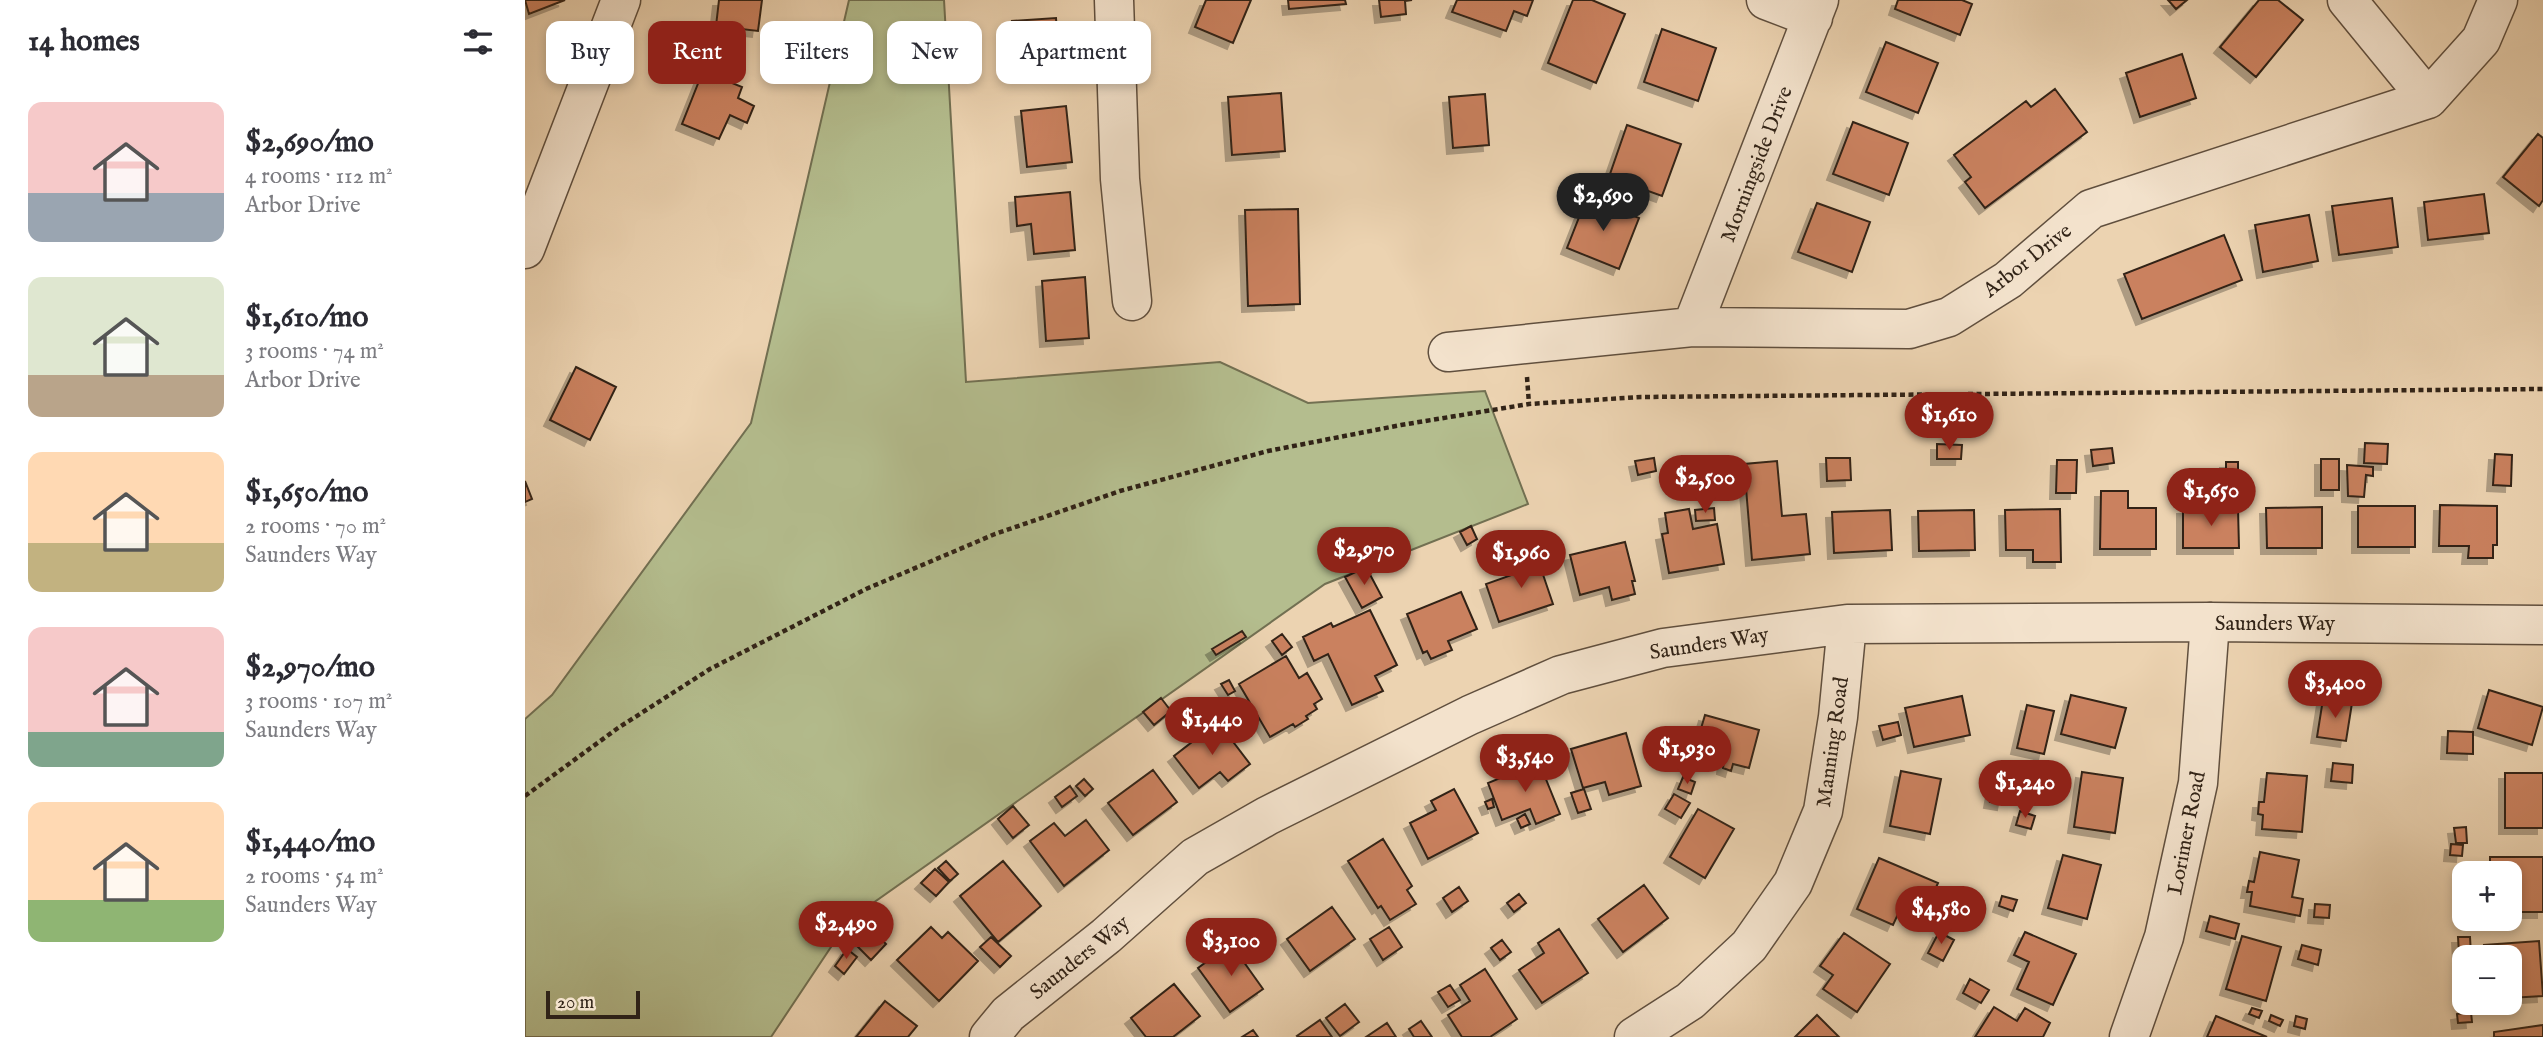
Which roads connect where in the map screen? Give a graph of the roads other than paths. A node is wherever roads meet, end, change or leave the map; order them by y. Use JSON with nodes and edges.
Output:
{"nodes":[{"id":1,"x":621,"y":0,"type":"edge"},
{"id":2,"x":1114,"y":0,"type":"edge"},
{"id":3,"x":1766,"y":0,"type":"edge"},
{"id":4,"x":2347,"y":0,"type":"edge"},
{"id":5,"x":2498,"y":0,"type":"edge"},
{"id":6,"x":1816,"y":9,"type":"edge"},
{"id":7,"x":2428,"y":99,"type":"junction"},
{"id":8,"x":525,"y":249,"type":"edge"},
{"id":9,"x":1132,"y":301,"type":"dead end"},
{"id":10,"x":1692,"y":327,"type":"junction"},
{"id":11,"x":1448,"y":352,"type":"dead end"},
{"id":12,"x":2210,"y":622,"type":"junction"},
{"id":13,"x":1847,"y":624,"type":"junction"},
{"id":14,"x":2543,"y":625,"type":"edge"},
{"id":15,"x":989,"y":1037,"type":"edge"},
{"id":16,"x":1634,"y":1037,"type":"edge"},
{"id":17,"x":2129,"y":1037,"type":"edge"}],
"edges":[{"from":1,"to":8,"type":"street"},
{"from":2,"to":9,"type":"street"},
{"from":3,"to":6,"type":"street"},
{"from":4,"to":7,"type":"street"},
{"from":5,"to":7,"type":"street","name":"Arbor Drive"},
{"from":6,"to":10,"type":"street","name":"Morningside Drive"},
{"from":7,"to":10,"type":"street","name":"Arbor Drive"},
{"from":10,"to":11,"type":"street","name":"Arbor Drive"},
{"from":12,"to":13,"type":"street","name":"Saunders Way"},
{"from":12,"to":14,"type":"street","name":"Saunders Way"},
{"from":12,"to":17,"type":"street","name":"Lorimer Road"},
{"from":13,"to":15,"type":"street","name":"Saunders Way"},
{"from":13,"to":16,"type":"street","name":"Manning Road"}]}
